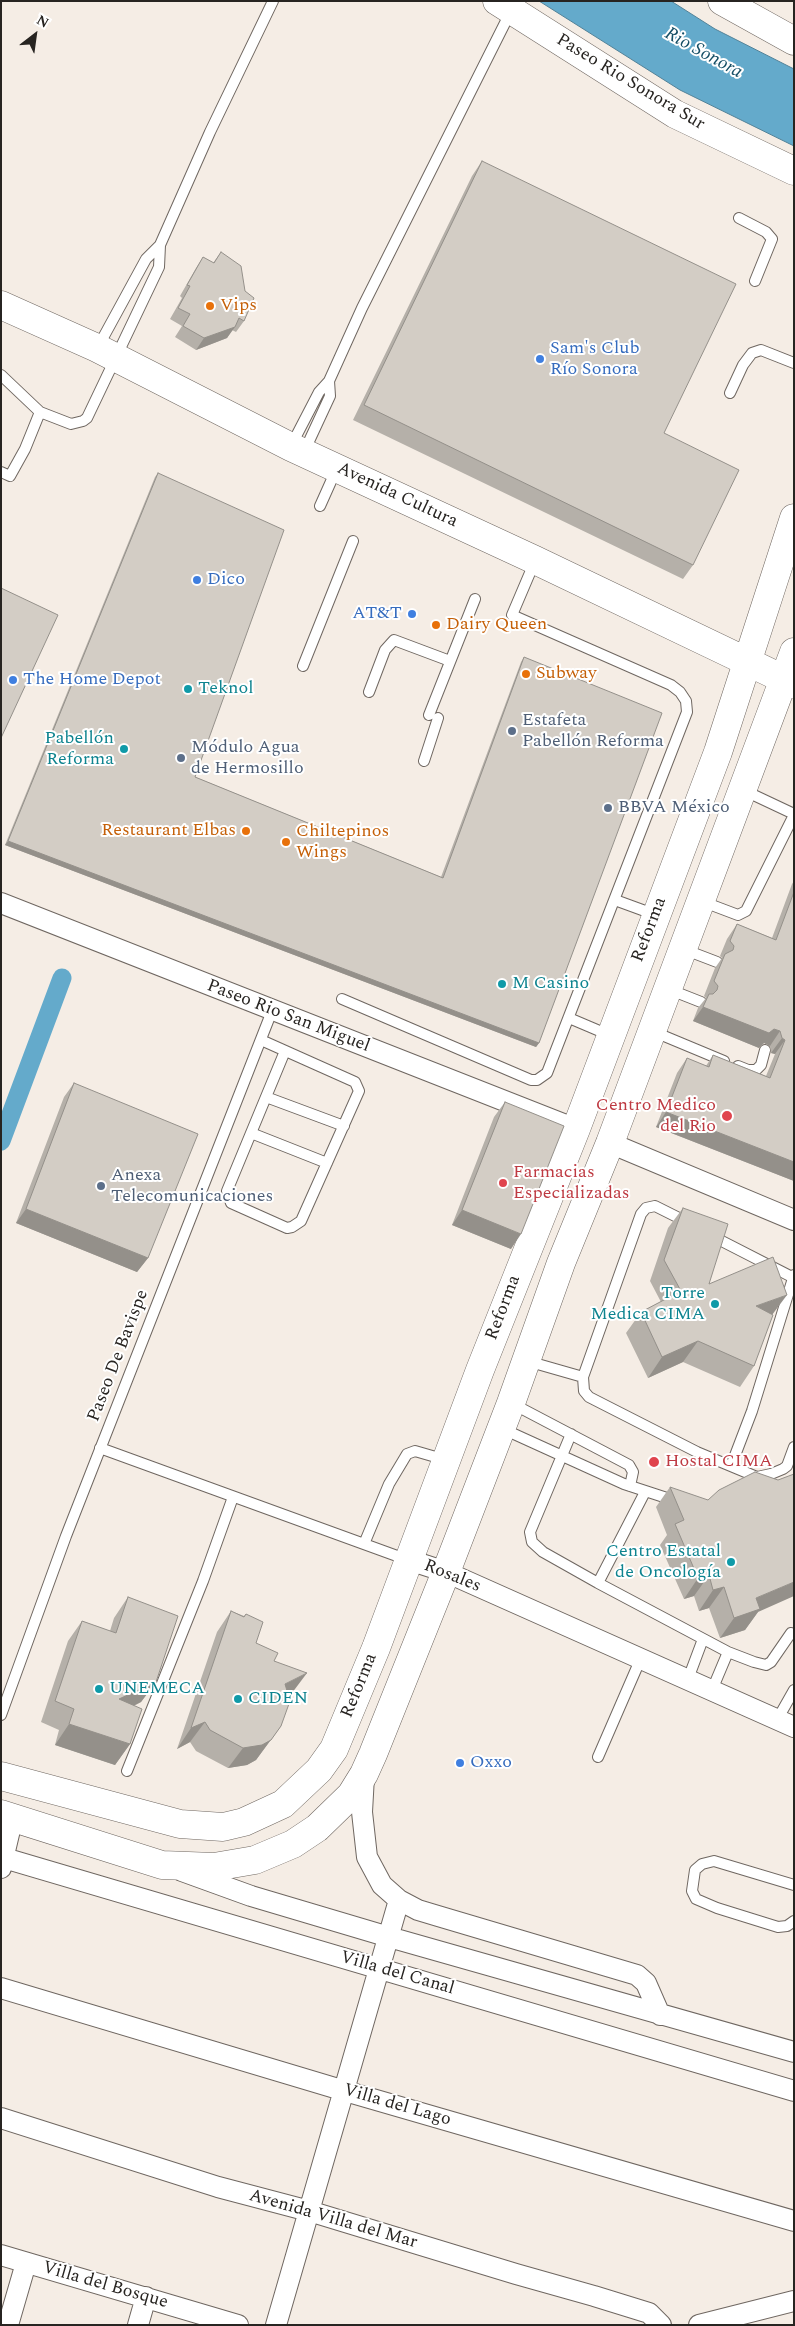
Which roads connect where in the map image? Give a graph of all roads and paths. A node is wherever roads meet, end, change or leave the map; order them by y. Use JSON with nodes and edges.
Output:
{"nodes":[{"id":1,"x":273,"y":1,"type":"edge"},
{"id":2,"x":722,"y":1,"type":"edge"},
{"id":3,"x":504,"y":6,"type":"edge"},
{"id":4,"x":794,"y":41,"type":"edge"},
{"id":5,"x":794,"y":171,"type":"edge"},
{"id":6,"x":739,"y":218,"type":"dead end"},
{"id":7,"x":160,"y":245,"type":"junction"},
{"id":8,"x":755,"y":281,"type":"dead end"},
{"id":9,"x":1,"y":305,"type":"edge"},
{"id":10,"x":106,"y":353,"type":"junction"},
{"id":11,"x":794,"y":363,"type":"edge"},
{"id":12,"x":1,"y":375,"type":"edge"},
{"id":13,"x":730,"y":393,"type":"dead end"},
{"id":14,"x":40,"y":412,"type":"junction"},
{"id":15,"x":297,"y":450,"type":"junction"},
{"id":16,"x":337,"y":468,"type":"junction"},
{"id":17,"x":1,"y":472,"type":"edge"},
{"id":18,"x":320,"y":506,"type":"dead end"},
{"id":19,"x":794,"y":518,"type":"edge"},
{"id":20,"x":353,"y":541,"type":"dead end"},
{"id":21,"x":535,"y":560,"type":"junction"},
{"id":22,"x":475,"y":599,"type":"dead end"},
{"id":23,"x":794,"y":652,"type":"edge"},
{"id":24,"x":450,"y":661,"type":"junction"},
{"id":25,"x":748,"y":663,"type":"junction"},
{"id":26,"x":303,"y":666,"type":"dead end"},
{"id":27,"x":789,"y":682,"type":"edge"},
{"id":28,"x":369,"y":692,"type":"dead end"},
{"id":29,"x":424,"y":761,"type":"dead end"},
{"id":30,"x":742,"y":790,"type":"junction"},
{"id":31,"x":794,"y":815,"type":"edge"},
{"id":32,"x":615,"y":900,"type":"junction"},
{"id":33,"x":700,"y":900,"type":"junction"},
{"id":34,"x":1,"y":903,"type":"edge"},
{"id":35,"x":656,"y":915,"type":"junction"},
{"id":36,"x":682,"y":948,"type":"junction"},
{"id":37,"x":717,"y":962,"type":"dead end"},
{"id":38,"x":667,"y":989,"type":"junction"},
{"id":39,"x":342,"y":999,"type":"dead end"},
{"id":40,"x":701,"y":1002,"type":"dead end"},
{"id":41,"x":272,"y":1011,"type":"junction"},
{"id":42,"x":569,"y":1018,"type":"junction"},
{"id":43,"x":614,"y":1026,"type":"junction"},
{"id":44,"x":651,"y":1031,"type":"junction"},
{"id":45,"x":261,"y":1040,"type":"junction"},
{"id":46,"x":765,"y":1050,"type":"edge"},
{"id":47,"x":284,"y":1051,"type":"junction"},
{"id":48,"x":266,"y":1096,"type":"junction"},
{"id":49,"x":344,"y":1126,"type":"junction"},
{"id":50,"x":251,"y":1134,"type":"junction"},
{"id":51,"x":613,"y":1137,"type":"junction"},
{"id":52,"x":572,"y":1139,"type":"junction"},
{"id":53,"x":327,"y":1163,"type":"junction"},
{"id":54,"x":794,"y":1220,"type":"edge"},
{"id":55,"x":561,"y":1263,"type":"junction"},
{"id":56,"x":793,"y":1277,"type":"edge"},
{"id":57,"x":526,"y":1361,"type":"junction"},
{"id":58,"x":583,"y":1377,"type":"junction"},
{"id":59,"x":511,"y":1403,"type":"junction"},
{"id":60,"x":501,"y":1428,"type":"junction"},
{"id":61,"x":572,"y":1434,"type":"junction"},
{"id":62,"x":794,"y":1447,"type":"edge"},
{"id":63,"x":100,"y":1448,"type":"junction"},
{"id":64,"x":562,"y":1455,"type":"junction"},
{"id":65,"x":446,"y":1460,"type":"junction"},
{"id":66,"x":731,"y":1466,"type":"junction"},
{"id":67,"x":630,"y":1486,"type":"junction"},
{"id":68,"x":645,"y":1492,"type":"junction"},
{"id":69,"x":233,"y":1497,"type":"junction"},
{"id":70,"x":677,"y":1501,"type":"edge"},
{"id":71,"x":364,"y":1544,"type":"junction"},
{"id":72,"x":409,"y":1560,"type":"junction"},
{"id":73,"x":446,"y":1572,"type":"junction"},
{"id":74,"x":598,"y":1583,"type":"junction"},
{"id":75,"x":791,"y":1633,"type":"dead end"},
{"id":76,"x":703,"y":1639,"type":"junction"},
{"id":77,"x":728,"y":1652,"type":"junction"},
{"id":78,"x":641,"y":1658,"type":"junction"},
{"id":79,"x":688,"y":1679,"type":"junction"},
{"id":80,"x":712,"y":1690,"type":"junction"},
{"id":81,"x":794,"y":1690,"type":"edge"},
{"id":82,"x":1,"y":1715,"type":"edge"},
{"id":83,"x":785,"y":1724,"type":"edge"},
{"id":84,"x":598,"y":1757,"type":"dead end"},
{"id":85,"x":127,"y":1770,"type":"dead end"},
{"id":86,"x":364,"y":1774,"type":"junction"},
{"id":87,"x":1,"y":1776,"type":"edge"},
{"id":88,"x":7,"y":1815,"type":"edge"},
{"id":89,"x":2,"y":1861,"type":"edge"},
{"id":90,"x":162,"y":1864,"type":"junction"},
{"id":91,"x":794,"y":1885,"type":"edge"},
{"id":92,"x":399,"y":1900,"type":"junction"},
{"id":93,"x":794,"y":1921,"type":"edge"},
{"id":94,"x":389,"y":1937,"type":"junction"},
{"id":95,"x":380,"y":1969,"type":"junction"},
{"id":96,"x":1,"y":1988,"type":"edge"},
{"id":97,"x":660,"y":2015,"type":"junction"},
{"id":98,"x":794,"y":2052,"type":"edge"},
{"id":99,"x":345,"y":2091,"type":"junction"},
{"id":100,"x":794,"y":2091,"type":"edge"},
{"id":101,"x":1,"y":2118,"type":"edge"},
{"id":102,"x":309,"y":2211,"type":"junction"},
{"id":103,"x":794,"y":2220,"type":"edge"},
{"id":104,"x":1,"y":2255,"type":"edge"},
{"id":105,"x":26,"y":2263,"type":"junction"},
{"id":106,"x":146,"y":2297,"type":"junction"},
{"id":107,"x":794,"y":2301,"type":"edge"},
{"id":108,"x":8,"y":2325,"type":"edge"},
{"id":109,"x":138,"y":2325,"type":"edge"},
{"id":110,"x":238,"y":2325,"type":"edge"},
{"id":111,"x":276,"y":2325,"type":"edge"},
{"id":112,"x":661,"y":2325,"type":"edge"},
{"id":113,"x":699,"y":2325,"type":"edge"}],
"edges":[{"from":1,"to":7,"type":"lane"},
{"from":2,"to":4,"type":"main road"},
{"from":3,"to":5,"type":"main road","name":"Paseo Rio Sonora Sur"},
{"from":3,"to":15,"type":"lane"},
{"from":6,"to":8,"type":"lane"},
{"from":7,"to":10,"type":"lane"},
{"from":7,"to":10,"type":"lane"},
{"from":9,"to":10,"type":"main road","name":"Avenida Cultura"},
{"from":10,"to":14,"type":"lane"},
{"from":10,"to":15,"type":"main road","name":"Avenida Cultura"},
{"from":11,"to":13,"type":"lane"},
{"from":12,"to":14,"type":"lane"},
{"from":14,"to":17,"type":"lane"},
{"from":15,"to":16,"type":"main road","name":"Avenida Cultura"},
{"from":16,"to":18,"type":"lane"},
{"from":16,"to":21,"type":"main road","name":"Avenida Cultura"},
{"from":19,"to":25,"type":"main road","name":"Reforma"},
{"from":20,"to":26,"type":"lane"},
{"from":21,"to":25,"type":"main road","name":"Avenida Cultura"},
{"from":21,"to":32,"type":"lane"},
{"from":22,"to":24,"type":"lane"},
{"from":23,"to":27,"type":"main road","name":"Reforma"},
{"from":24,"to":28,"type":"lane"},
{"from":24,"to":29,"type":"lane"},
{"from":25,"to":27,"type":"main road","name":"Avenida Cultura"},
{"from":25,"to":35,"type":"main road","name":"Reforma"},
{"from":27,"to":30,"type":"main road","name":"Reforma"},
{"from":30,"to":31,"type":"lane"},
{"from":30,"to":33,"type":"main road","name":"Reforma"},
{"from":31,"to":33,"type":"lane"},
{"from":32,"to":35,"type":"lane"},
{"from":32,"to":42,"type":"lane"},
{"from":33,"to":36,"type":"main road","name":"Reforma"},
{"from":34,"to":41,"type":"street","name":"Paseo Rio San Miguel"},
{"from":35,"to":43,"type":"main road","name":"Reforma"},
{"from":36,"to":37,"type":"lane"},
{"from":36,"to":38,"type":"main road","name":"Reforma"},
{"from":38,"to":40,"type":"lane"},
{"from":38,"to":44,"type":"main road","name":"Reforma"},
{"from":39,"to":42,"type":"lane"},
{"from":41,"to":45,"type":"lane","name":"Paseo De Bavispe"},
{"from":41,"to":52,"type":"street","name":"Paseo Rio San Miguel"},
{"from":42,"to":43,"type":"lane"},
{"from":43,"to":51,"type":"main road"},
{"from":43,"to":52,"type":"main road","name":"Reforma"},
{"from":44,"to":46,"type":"lane"},
{"from":44,"to":51,"type":"main road","name":"Reforma"},
{"from":45,"to":47,"type":"lane"},
{"from":45,"to":63,"type":"lane","name":"Paseo De Bavispe"},
{"from":47,"to":48,"type":"lane"},
{"from":47,"to":49,"type":"lane"},
{"from":48,"to":49,"type":"lane"},
{"from":48,"to":50,"type":"lane"},
{"from":49,"to":53,"type":"lane"},
{"from":50,"to":53,"type":"lane"},
{"from":50,"to":53,"type":"lane"},
{"from":51,"to":54,"type":"street"},
{"from":51,"to":55,"type":"main road","name":"Reforma"},
{"from":52,"to":55,"type":"main road"},
{"from":52,"to":65,"type":"main road","name":"Reforma"},
{"from":55,"to":57,"type":"main road","name":"Reforma"},
{"from":56,"to":58,"type":"lane"},
{"from":56,"to":66,"type":"lane"},
{"from":57,"to":58,"type":"lane"},
{"from":57,"to":59,"type":"main road","name":"Reforma"},
{"from":58,"to":66,"type":"lane"},
{"from":59,"to":60,"type":"main road","name":"Reforma"},
{"from":59,"to":61,"type":"lane"},
{"from":60,"to":64,"type":"lane"},
{"from":60,"to":73,"type":"main road","name":"Reforma"},
{"from":61,"to":64,"type":"lane"},
{"from":61,"to":67,"type":"lane"},
{"from":62,"to":66,"type":"lane"},
{"from":63,"to":69,"type":"lane","name":"Rosales"},
{"from":63,"to":82,"type":"lane","name":"Paseo De Bavispe"},
{"from":64,"to":67,"type":"lane"},
{"from":64,"to":74,"type":"lane"},
{"from":65,"to":71,"type":"lane"},
{"from":65,"to":72,"type":"main road","name":"Reforma"},
{"from":67,"to":68,"type":"lane"},
{"from":68,"to":70,"type":"lane"},
{"from":68,"to":74,"type":"lane"},
{"from":69,"to":71,"type":"lane","name":"Rosales"},
{"from":69,"to":85,"type":"lane"},
{"from":71,"to":72,"type":"lane","name":"Rosales"},
{"from":72,"to":73,"type":"street","name":"Rosales"},
{"from":72,"to":87,"type":"main road","name":"Reforma"},
{"from":73,"to":78,"type":"street","name":"Rosales"},
{"from":73,"to":86,"type":"main road","name":"Reforma"},
{"from":74,"to":76,"type":"lane"},
{"from":75,"to":77,"type":"lane"},
{"from":76,"to":77,"type":"lane"},
{"from":76,"to":79,"type":"lane"},
{"from":77,"to":80,"type":"lane"},
{"from":78,"to":79,"type":"street","name":"Rosales"},
{"from":78,"to":84,"type":"lane"},
{"from":79,"to":80,"type":"street","name":"Rosales"},
{"from":80,"to":83,"type":"street","name":"Rosales"},
{"from":81,"to":83,"type":"lane"},
{"from":86,"to":90,"type":"main road","name":"Reforma"},
{"from":86,"to":92,"type":"street"},
{"from":88,"to":89,"type":"street"},
{"from":88,"to":90,"type":"main road","name":"Reforma"},
{"from":89,"to":95,"type":"street","name":"Villa del Canal"},
{"from":90,"to":94,"type":"street","name":"Villa del Canal"},
{"from":91,"to":93,"type":"lane"},
{"from":92,"to":94,"type":"street"},
{"from":92,"to":97,"type":"street"},
{"from":94,"to":95,"type":"street"},
{"from":94,"to":97,"type":"street","name":"Villa del Canal"},
{"from":95,"to":99,"type":"street"},
{"from":95,"to":100,"type":"street","name":"Villa del Canal"},
{"from":96,"to":99,"type":"street","name":"Villa del Lago"},
{"from":97,"to":98,"type":"street","name":"Villa del Canal"},
{"from":99,"to":102,"type":"street"},
{"from":99,"to":103,"type":"street","name":"Villa del Lago"},
{"from":101,"to":102,"type":"street","name":"Avenida Villa del Mar"},
{"from":102,"to":111,"type":"street"},
{"from":102,"to":112,"type":"street","name":"Avenida Villa del Mar"},
{"from":104,"to":105,"type":"street","name":"Villa del Bosque"},
{"from":105,"to":106,"type":"street","name":"Villa del Bosque"},
{"from":105,"to":108,"type":"street"},
{"from":106,"to":109,"type":"street"},
{"from":106,"to":110,"type":"street","name":"Villa del Bosque"},
{"from":107,"to":113,"type":"street"}]}
